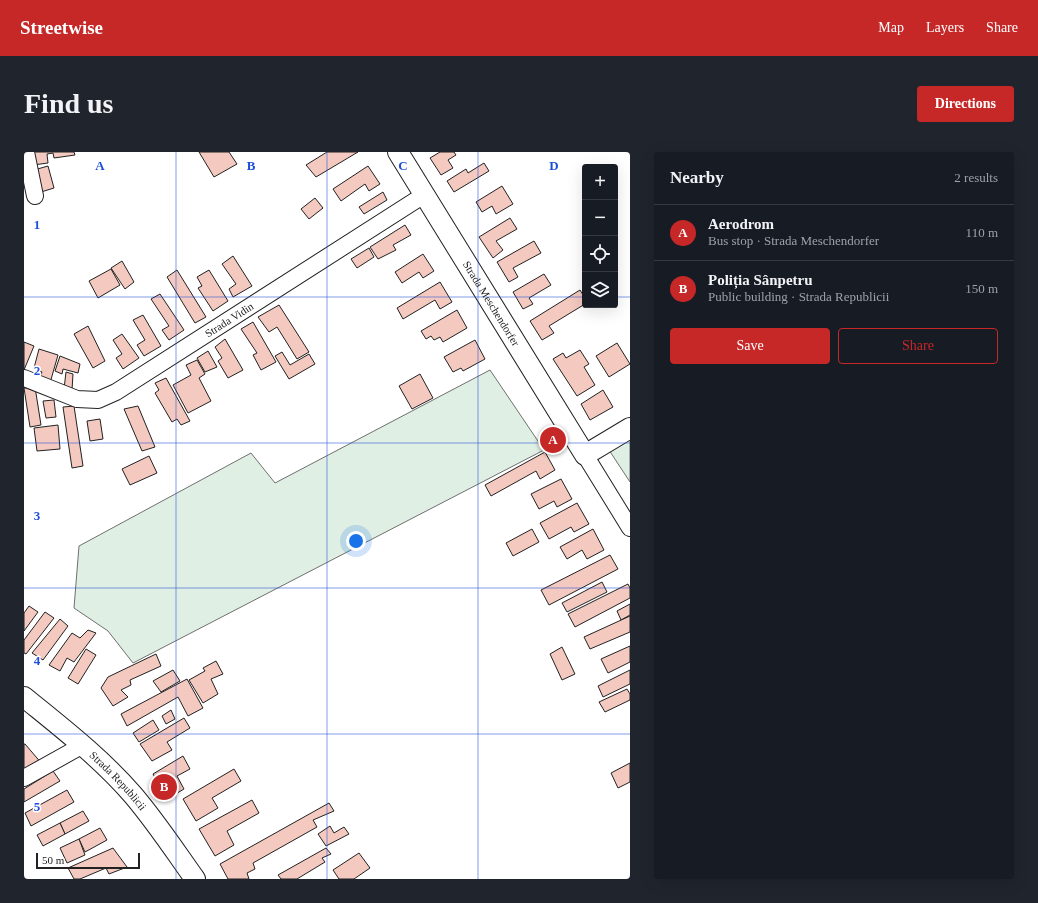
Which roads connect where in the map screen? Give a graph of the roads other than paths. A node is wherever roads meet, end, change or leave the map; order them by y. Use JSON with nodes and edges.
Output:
{"nodes":[{"id":1,"x":26,"y":152,"type":"edge"},
{"id":2,"x":398,"y":152,"type":"edge"},
{"id":3,"x":35,"y":196,"type":"dead end"},
{"id":4,"x":424,"y":196,"type":"junction"},
{"id":5,"x":24,"y":378,"type":"edge"},
{"id":6,"x":630,"y":428,"type":"edge"},
{"id":7,"x":585,"y":455,"type":"junction"},
{"id":8,"x":630,"y":528,"type":"edge"},
{"id":9,"x":24,"y":697,"type":"edge"},
{"id":10,"x":83,"y":745,"type":"junction"},
{"id":11,"x":24,"y":778,"type":"edge"},
{"id":12,"x":195,"y":879,"type":"edge"}],
"edges":[{"from":1,"to":3,"type":"street"},
{"from":2,"to":4,"type":"main road","name":"Strada Meschendorfer"},
{"from":4,"to":5,"type":"street","name":"Strada Vidin"},
{"from":4,"to":7,"type":"main road","name":"Strada Meschendorfer"},
{"from":6,"to":7,"type":"main road"},
{"from":7,"to":8,"type":"street","name":"Strada Meschendorfer"},
{"from":9,"to":10,"type":"main road","name":"Strada Republicii"},
{"from":10,"to":11,"type":"street"},
{"from":10,"to":12,"type":"main road","name":"Strada Republicii"}]}
